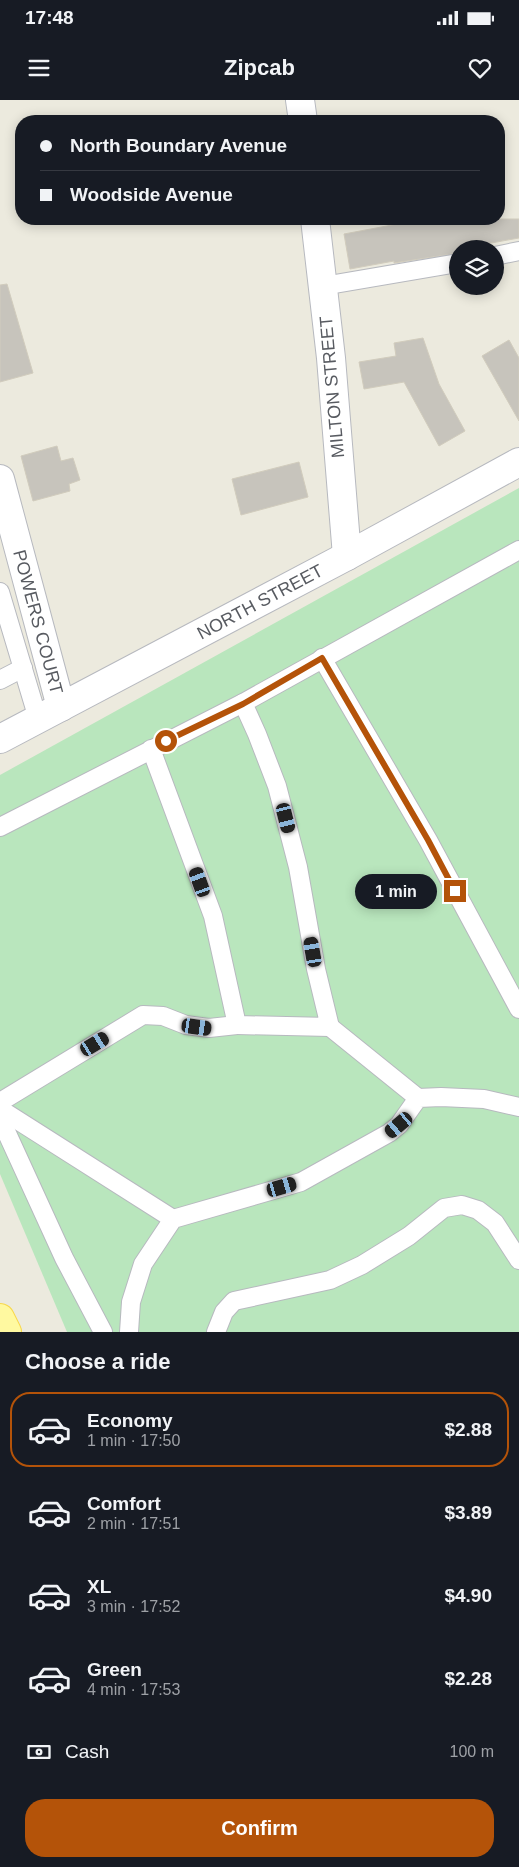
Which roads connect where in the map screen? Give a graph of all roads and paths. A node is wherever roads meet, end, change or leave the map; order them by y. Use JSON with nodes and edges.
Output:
{"nodes":[{"id":1,"x":300,"y":100,"type":"edge"},
{"id":2,"x":302,"y":115,"type":"edge"},
{"id":3,"x":316,"y":225,"type":"edge"},
{"id":4,"x":519,"y":252,"type":"edge"},
{"id":5,"x":504,"y":254,"type":"edge"},
{"id":6,"x":449,"y":264,"type":"edge"},
{"id":7,"x":323,"y":286,"type":"junction"},
{"id":8,"x":519,"y":462,"type":"edge"},
{"id":9,"x":0,"y":479,"type":"edge"},
{"id":10,"x":519,"y":550,"type":"edge"},
{"id":11,"x":348,"y":556,"type":"junction"},
{"id":12,"x":0,"y":592,"type":"edge"},
{"id":13,"x":322,"y":658,"type":"junction"},
{"id":14,"x":23,"y":668,"type":"junction"},
{"id":15,"x":0,"y":680,"type":"edge"},
{"id":16,"x":243,"y":704,"type":"junction"},
{"id":17,"x":50,"y":713,"type":"junction"},
{"id":18,"x":0,"y":739,"type":"edge"},
{"id":19,"x":151,"y":749,"type":"junction"},
{"id":20,"x":0,"y":826,"type":"edge"},
{"id":21,"x":519,"y":1008,"type":"edge"},
{"id":22,"x":237,"y":1025,"type":"junction"},
{"id":23,"x":330,"y":1027,"type":"junction"},
{"id":24,"x":418,"y":1098,"type":"junction"},
{"id":25,"x":0,"y":1102,"type":"edge"},
{"id":26,"x":519,"y":1107,"type":"edge"},
{"id":27,"x":0,"y":1109,"type":"edge"},
{"id":28,"x":0,"y":1118,"type":"edge"},
{"id":29,"x":173,"y":1219,"type":"junction"},
{"id":30,"x":519,"y":1260,"type":"edge"},
{"id":31,"x":0,"y":1318,"type":"edge"},
{"id":32,"x":7,"y":1332,"type":"edge"},
{"id":33,"x":103,"y":1332,"type":"edge"},
{"id":34,"x":129,"y":1332,"type":"edge"},
{"id":35,"x":216,"y":1332,"type":"edge"}],
"edges":[{"from":1,"to":2,"type":"street"},
{"from":3,"to":7,"type":"street","name":"MILTON STREET"},
{"from":4,"to":5,"type":"lane"},
{"from":6,"to":7,"type":"lane"},
{"from":7,"to":11,"type":"street","name":"MILTON STREET"},
{"from":8,"to":11,"type":"street","name":"NORTH STREET"},
{"from":9,"to":17,"type":"street","name":"POWERS COURT"},
{"from":10,"to":13,"type":"lane"},
{"from":11,"to":17,"type":"street","name":"NORTH STREET"},
{"from":12,"to":14,"type":"lane"},
{"from":13,"to":16,"type":"lane"},
{"from":13,"to":21,"type":"lane"},
{"from":14,"to":15,"type":"lane"},
{"from":14,"to":17,"type":"lane"},
{"from":16,"to":19,"type":"lane"},
{"from":16,"to":23,"type":"lane"},
{"from":17,"to":18,"type":"street","name":"NORTH STREET"},
{"from":19,"to":20,"type":"lane"},
{"from":19,"to":22,"type":"lane"},
{"from":22,"to":23,"type":"lane"},
{"from":22,"to":25,"type":"lane"},
{"from":23,"to":24,"type":"lane"},
{"from":24,"to":26,"type":"lane"},
{"from":24,"to":29,"type":"lane"},
{"from":27,"to":29,"type":"lane"},
{"from":28,"to":33,"type":"lane"},
{"from":29,"to":34,"type":"lane"},
{"from":30,"to":35,"type":"lane"},
{"from":31,"to":32,"type":"main road"}]}
